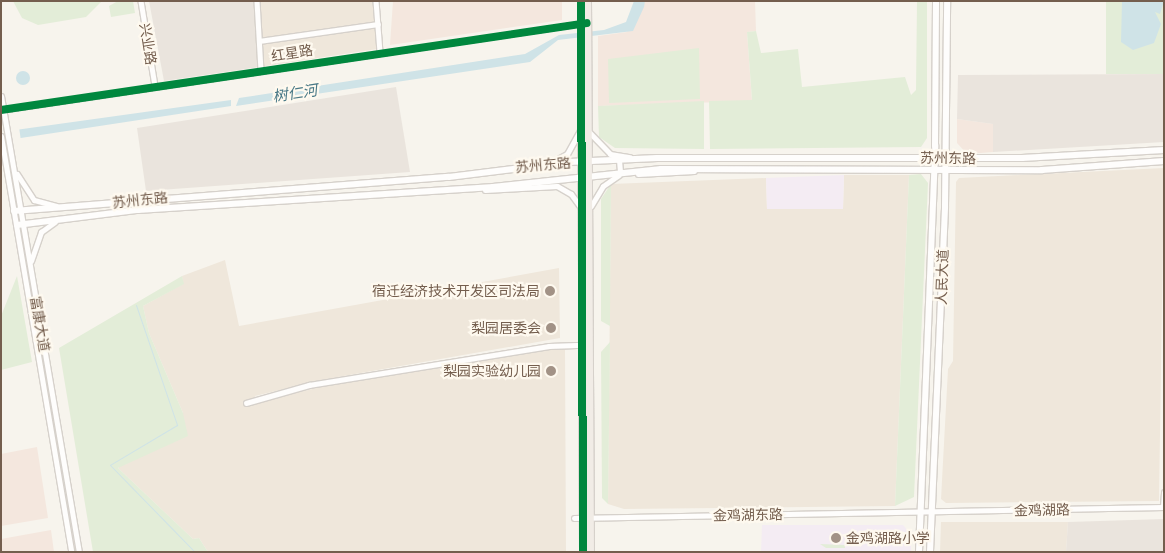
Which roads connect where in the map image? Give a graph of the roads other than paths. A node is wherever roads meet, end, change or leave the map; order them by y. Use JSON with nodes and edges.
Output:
{"nodes":[{"id":1,"x":141,"y":1,"type":"edge"},
{"id":2,"x":257,"y":1,"type":"edge"},
{"id":3,"x":376,"y":1,"type":"edge"},
{"id":4,"x":581,"y":1,"type":"edge"},
{"id":5,"x":587,"y":1,"type":"edge"},
{"id":6,"x":936,"y":1,"type":"edge"},
{"id":7,"x":947,"y":1,"type":"edge"},
{"id":8,"x":584,"y":23,"type":"junction"},
{"id":9,"x":378,"y":24,"type":"junction"},
{"id":10,"x":259,"y":41,"type":"junction"},
{"id":11,"x":380,"y":52,"type":"junction"},
{"id":12,"x":935,"y":60,"type":"junction"},
{"id":13,"x":947,"y":60,"type":"junction"},
{"id":14,"x":261,"y":70,"type":"junction"},
{"id":15,"x":155,"y":86,"type":"junction"},
{"id":16,"x":1,"y":96,"type":"edge"},
{"id":17,"x":2,"y":110,"type":"edge"},
{"id":18,"x":585,"y":128,"type":"junction"},
{"id":19,"x":1,"y":136,"type":"edge"},
{"id":20,"x":1164,"y":150,"type":"edge"},
{"id":21,"x":710,"y":158,"type":"junction"},
{"id":22,"x":934,"y":158,"type":"junction"},
{"id":23,"x":946,"y":159,"type":"junction"},
{"id":24,"x":619,"y":160,"type":"junction"},
{"id":25,"x":585,"y":161,"type":"junction"},
{"id":26,"x":1164,"y":161,"type":"edge"},
{"id":27,"x":548,"y":164,"type":"junction"},
{"id":28,"x":14,"y":167,"type":"junction"},
{"id":29,"x":710,"y":168,"type":"junction"},
{"id":30,"x":934,"y":169,"type":"junction"},
{"id":31,"x":946,"y":170,"type":"junction"},
{"id":32,"x":620,"y":172,"type":"junction"},
{"id":33,"x":589,"y":174,"type":"junction"},
{"id":34,"x":581,"y":176,"type":"junction"},
{"id":35,"x":459,"y":187,"type":"junction"},
{"id":36,"x":66,"y":208,"type":"junction"},
{"id":37,"x":22,"y":210,"type":"junction"},
{"id":38,"x":14,"y":211,"type":"junction"},
{"id":39,"x":586,"y":212,"type":"junction"},
{"id":40,"x":68,"y":218,"type":"junction"},
{"id":41,"x":24,"y":224,"type":"junction"},
{"id":42,"x":16,"y":225,"type":"junction"},
{"id":43,"x":31,"y":268,"type":"junction"},
{"id":44,"x":24,"y":270,"type":"junction"},
{"id":45,"x":582,"y":345,"type":"junction"},
{"id":46,"x":246,"y":403,"type":"dead end"},
{"id":47,"x":923,"y":474,"type":"junction"},
{"id":48,"x":934,"y":474,"type":"junction"},
{"id":49,"x":69,"y":492,"type":"junction"},
{"id":50,"x":1164,"y":492,"type":"edge"},
{"id":51,"x":61,"y":494,"type":"junction"},
{"id":52,"x":1163,"y":507,"type":"edge"},
{"id":53,"x":921,"y":512,"type":"junction"},
{"id":54,"x":932,"y":512,"type":"junction"},
{"id":55,"x":574,"y":518,"type":"dead end"},
{"id":56,"x":586,"y":518,"type":"junction"},
{"id":57,"x":76,"y":534,"type":"junction"},
{"id":58,"x":68,"y":535,"type":"junction"},
{"id":59,"x":919,"y":549,"type":"edge"},
{"id":60,"x":930,"y":549,"type":"edge"},
{"id":61,"x":71,"y":552,"type":"edge"},
{"id":62,"x":80,"y":552,"type":"edge"},
{"id":63,"x":583,"y":552,"type":"edge"},
{"id":64,"x":590,"y":552,"type":"edge"}],
"edges":[{"from":1,"to":15,"type":"street","name":"兴业路"},
{"from":2,"to":10,"type":"street"},
{"from":3,"to":9,"type":"street"},
{"from":4,"to":8,"type":"highway"},
{"from":5,"to":8,"type":"highway"},
{"from":6,"to":12,"type":"main road","name":"人民大道"},
{"from":7,"to":13,"type":"main road","name":"人民大道"},
{"from":8,"to":11,"type":"street","name":"红星路"},
{"from":8,"to":18,"type":"highway"},
{"from":9,"to":10,"type":"street"},
{"from":9,"to":11,"type":"street"},
{"from":10,"to":14,"type":"street"},
{"from":11,"to":14,"type":"street","name":"红星路"},
{"from":12,"to":13,"type":"main road"},
{"from":12,"to":22,"type":"main road","name":"人民大道"},
{"from":13,"to":23,"type":"main road","name":"人民大道"},
{"from":14,"to":15,"type":"street","name":"红星路"},
{"from":15,"to":17,"type":"street","name":"红星路"},
{"from":16,"to":17,"type":"street","name":"富康大道"},
{"from":17,"to":28,"type":"street","name":"富康大道"},
{"from":18,"to":21,"type":"street"},
{"from":18,"to":25,"type":"highway"},
{"from":18,"to":27,"type":"street"},
{"from":19,"to":38,"type":"street","name":"富康大道"},
{"from":20,"to":23,"type":"main road","name":"苏州东路"},
{"from":21,"to":22,"type":"main road","name":"苏州东路"},
{"from":21,"to":24,"type":"main road","name":"苏州东路"},
{"from":22,"to":23,"type":"main road","name":"苏州东路"},
{"from":22,"to":30,"type":"main road","name":"人民大道"},
{"from":23,"to":31,"type":"main road","name":"人民大道"},
{"from":24,"to":25,"type":"main road","name":"苏州东路"},
{"from":24,"to":32,"type":"street"},
{"from":25,"to":27,"type":"main road","name":"苏州东路"},
{"from":25,"to":33,"type":"highway"},
{"from":25,"to":34,"type":"highway"},
{"from":26,"to":31,"type":"main road","name":"苏州东路"},
{"from":27,"to":36,"type":"main road","name":"苏州东路"},
{"from":28,"to":36,"type":"street"},
{"from":28,"to":37,"type":"street","name":"富康大道"},
{"from":29,"to":30,"type":"main road","name":"苏州东路"},
{"from":29,"to":32,"type":"main road","name":"苏州东路"},
{"from":29,"to":39,"type":"street"},
{"from":30,"to":31,"type":"main road","name":"苏州东路"},
{"from":30,"to":47,"type":"main road","name":"人民大道"},
{"from":31,"to":48,"type":"main road","name":"人民大道"},
{"from":32,"to":33,"type":"main road","name":"苏州东路"},
{"from":33,"to":34,"type":"main road","name":"苏州东路"},
{"from":33,"to":39,"type":"highway"},
{"from":34,"to":35,"type":"main road","name":"苏州东路"},
{"from":34,"to":39,"type":"highway"},
{"from":35,"to":39,"type":"street"},
{"from":35,"to":40,"type":"main road","name":"苏州东路"},
{"from":36,"to":37,"type":"main road","name":"苏州东路"},
{"from":37,"to":38,"type":"main road","name":"苏州东路"},
{"from":37,"to":41,"type":"street","name":"富康大道"},
{"from":38,"to":42,"type":"street","name":"富康大道"},
{"from":39,"to":45,"type":"highway"},
{"from":39,"to":56,"type":"highway"},
{"from":40,"to":41,"type":"main road","name":"苏州东路"},
{"from":40,"to":43,"type":"street"},
{"from":41,"to":42,"type":"main road","name":"苏州东路"},
{"from":41,"to":43,"type":"street","name":"富康大道"},
{"from":42,"to":44,"type":"street","name":"富康大道"},
{"from":43,"to":44,"type":"street"},
{"from":43,"to":49,"type":"street","name":"富康大道"},
{"from":44,"to":51,"type":"street","name":"富康大道"},
{"from":45,"to":46,"type":"street"},
{"from":45,"to":56,"type":"highway"},
{"from":47,"to":48,"type":"main road"},
{"from":47,"to":53,"type":"main road","name":"人民大道"},
{"from":48,"to":54,"type":"main road","name":"人民大道"},
{"from":49,"to":51,"type":"street"},
{"from":49,"to":57,"type":"street","name":"富康大道"},
{"from":50,"to":52,"type":"street"},
{"from":51,"to":58,"type":"street","name":"富康大道"},
{"from":52,"to":54,"type":"street","name":"金鸡湖路"},
{"from":53,"to":54,"type":"street","name":"金鸡湖路"},
{"from":53,"to":56,"type":"street","name":"金鸡湖东路"},
{"from":53,"to":59,"type":"main road","name":"人民大道"},
{"from":54,"to":60,"type":"main road","name":"人民大道"},
{"from":55,"to":56,"type":"street","name":"金鸡湖东路"},
{"from":56,"to":63,"type":"highway"},
{"from":56,"to":64,"type":"highway"},
{"from":57,"to":58,"type":"street"},
{"from":57,"to":62,"type":"street","name":"富康大道"},
{"from":58,"to":61,"type":"street","name":"富康大道"},
{"from":59,"to":60,"type":"main road"}]}
